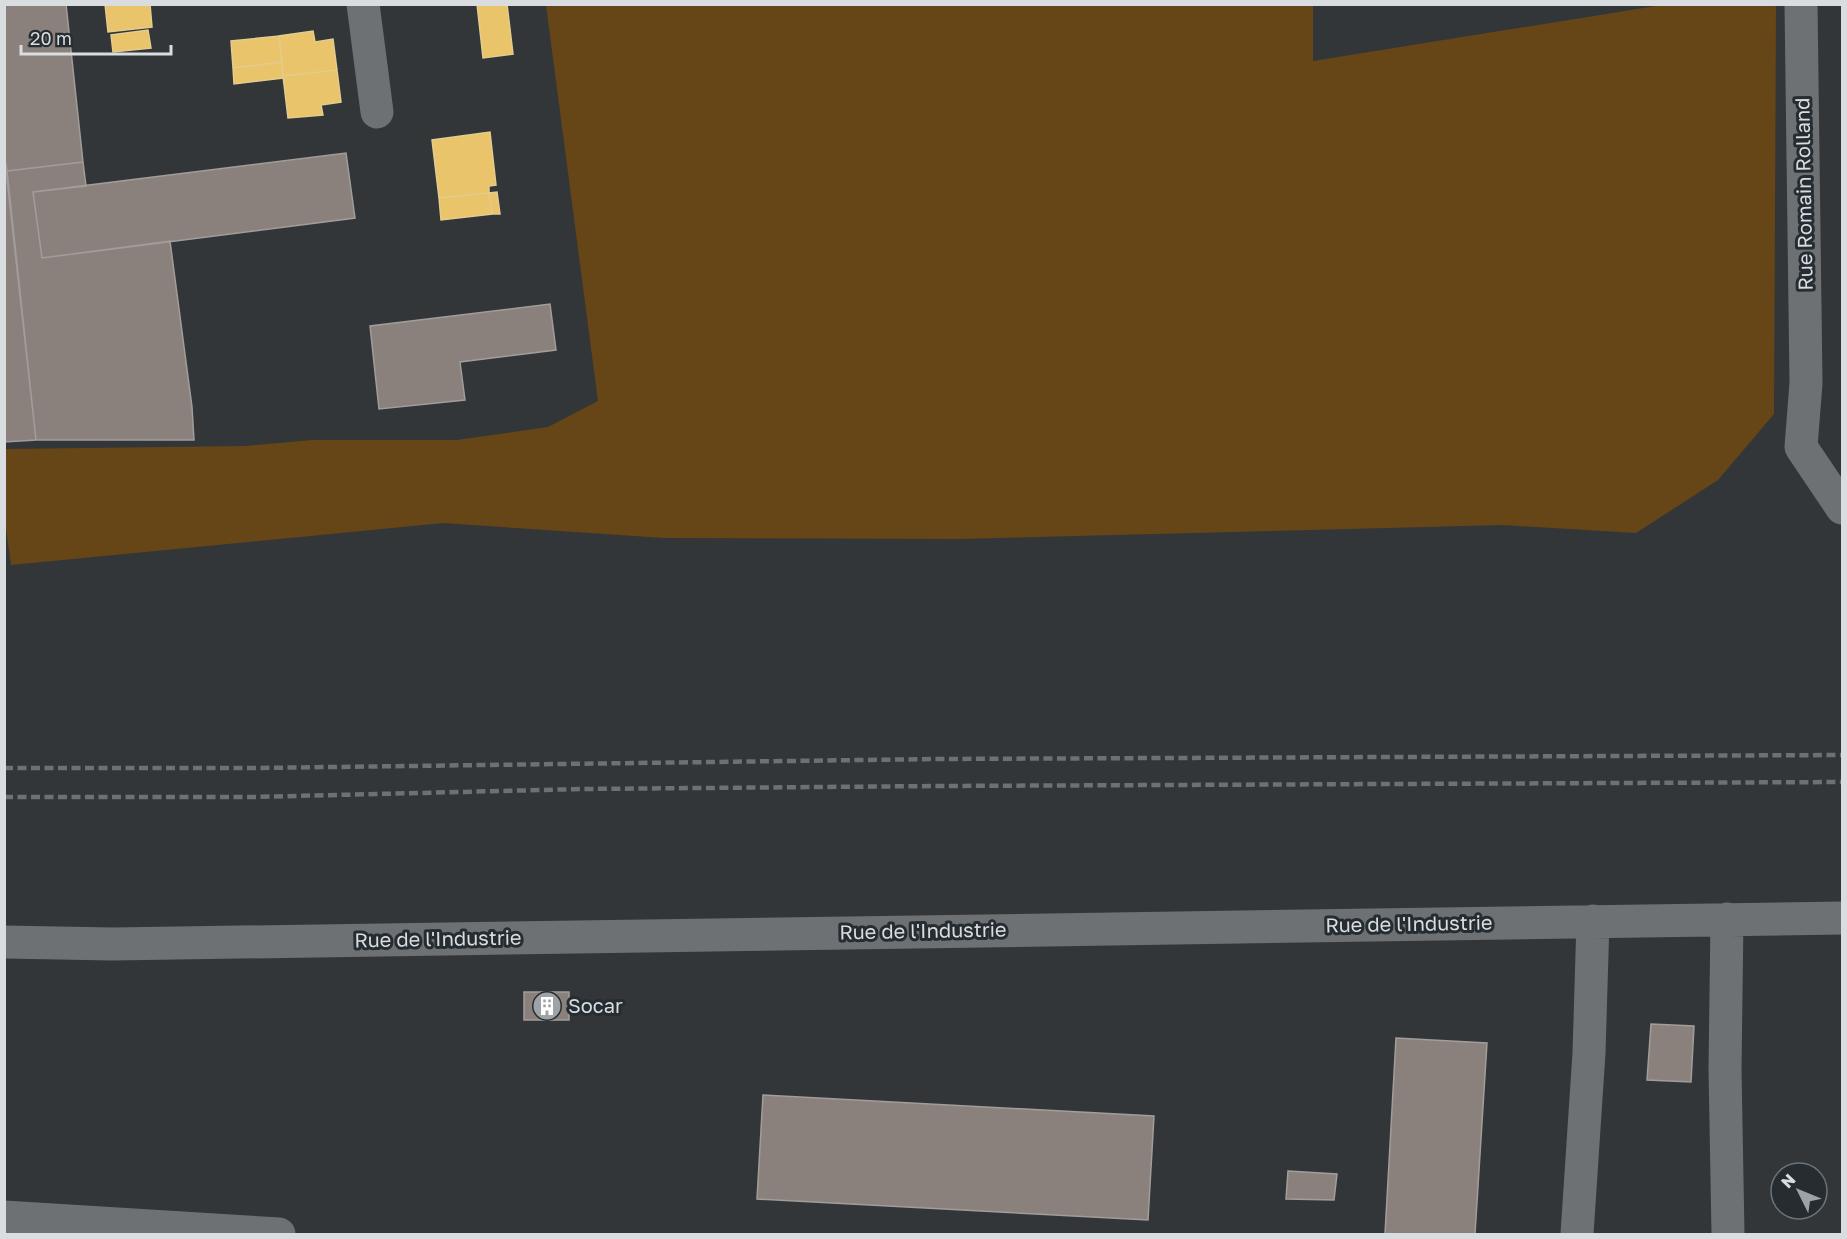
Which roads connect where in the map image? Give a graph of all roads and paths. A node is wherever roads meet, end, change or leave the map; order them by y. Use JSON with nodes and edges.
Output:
{"nodes":[{"id":1,"x":363,"y":4,"type":"edge"},
{"id":2,"x":1801,"y":4,"type":"edge"},
{"id":3,"x":377,"y":112,"type":"dead end"},
{"id":4,"x":1842,"y":508,"type":"edge"},
{"id":5,"x":1842,"y":918,"type":"edge"},
{"id":6,"x":1727,"y":919,"type":"junction"},
{"id":7,"x":1593,"y":921,"type":"junction"},
{"id":8,"x":4,"y":942,"type":"edge"},
{"id":9,"x":4,"y":1217,"type":"edge"},
{"id":10,"x":279,"y":1234,"type":"edge"},
{"id":11,"x":1577,"y":1234,"type":"edge"},
{"id":12,"x":1728,"y":1234,"type":"edge"}],
"edges":[{"from":1,"to":3,"type":"street"},
{"from":2,"to":4,"type":"street","name":"Rue Romain Rolland"},
{"from":5,"to":6,"type":"street","name":"Rue de l'Industrie"},
{"from":6,"to":7,"type":"street","name":"Rue de l'Industrie"},
{"from":6,"to":12,"type":"street"},
{"from":7,"to":8,"type":"street","name":"Rue de l'Industrie"},
{"from":7,"to":11,"type":"street"},
{"from":9,"to":10,"type":"street"}]}
